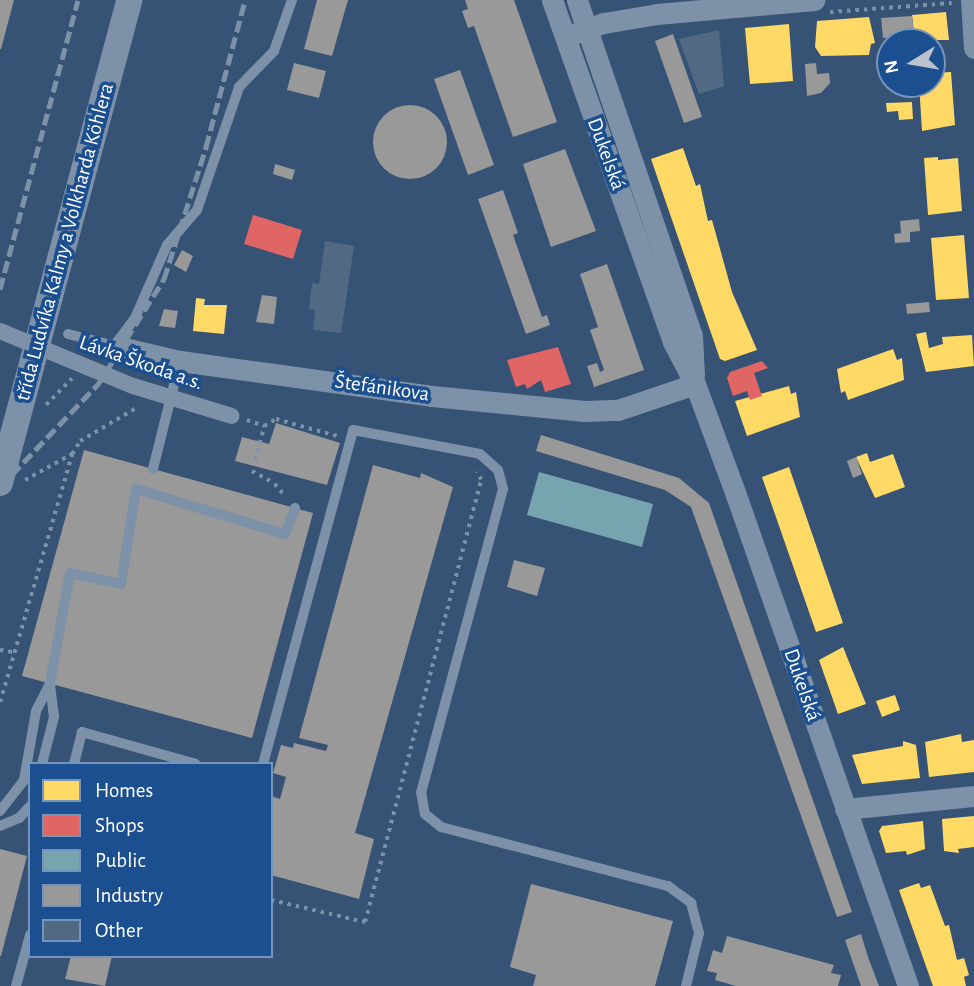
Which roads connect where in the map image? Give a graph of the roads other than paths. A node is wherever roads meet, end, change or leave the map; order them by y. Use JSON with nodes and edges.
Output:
{"nodes":[{"id":1,"x":129,"y":0,"type":"edge"},
{"id":2,"x":292,"y":0,"type":"edge"},
{"id":3,"x":552,"y":0,"type":"edge"},
{"id":4,"x":577,"y":0,"type":"edge"},
{"id":5,"x":814,"y":0,"type":"edge"},
{"id":6,"x":971,"y":0,"type":"edge"},
{"id":7,"x":730,"y":3,"type":"edge"},
{"id":8,"x":656,"y":7,"type":"edge"},
{"id":9,"x":587,"y":29,"type":"junction"},
{"id":10,"x":564,"y":38,"type":"junction"},
{"id":11,"x":974,"y":48,"type":"edge"},
{"id":12,"x":0,"y":331,"type":"edge"},
{"id":13,"x":68,"y":334,"type":"dead end"},
{"id":14,"x":119,"y":347,"type":"junction"},
{"id":15,"x":180,"y":361,"type":"junction"},
{"id":16,"x":695,"y":384,"type":"junction"},
{"id":17,"x":232,"y":416,"type":"dead end"},
{"id":18,"x":153,"y":469,"type":"dead end"},
{"id":19,"x":6,"y":485,"type":"edge"},
{"id":20,"x":295,"y":508,"type":"road end"},
{"id":21,"x":50,"y":683,"type":"junction"},
{"id":22,"x":43,"y":762,"type":"edge"},
{"id":23,"x":74,"y":762,"type":"edge"},
{"id":24,"x":189,"y":762,"type":"edge"},
{"id":25,"x":264,"y":762,"type":"edge"},
{"id":26,"x":974,"y":796,"type":"edge"},
{"id":27,"x":12,"y":801,"type":"junction"},
{"id":28,"x":0,"y":803,"type":"edge"},
{"id":29,"x":28,"y":808,"type":"edge"},
{"id":30,"x":845,"y":809,"type":"junction"},
{"id":31,"x":0,"y":811,"type":"edge"},
{"id":32,"x":0,"y":826,"type":"edge"},
{"id":33,"x":28,"y":942,"type":"edge"},
{"id":34,"x":16,"y":986,"type":"edge"},
{"id":35,"x":686,"y":986,"type":"edge"},
{"id":36,"x":908,"y":986,"type":"edge"}],
"edges":[{"from":1,"to":19,"type":"street","name":"třída Ludvíka Kalmy a Volkharda Köhlera"},
{"from":2,"to":14,"type":"lane"},
{"from":3,"to":10,"type":"street","name":"Dukelská"},
{"from":4,"to":9,"type":"street","name":"Dukelská"},
{"from":5,"to":7,"type":"street"},
{"from":6,"to":11,"type":"street"},
{"from":7,"to":8,"type":"street"},
{"from":8,"to":9,"type":"street"},
{"from":9,"to":10,"type":"street"},
{"from":9,"to":16,"type":"street","name":"Dukelská"},
{"from":10,"to":16,"type":"street","name":"Dukelská"},
{"from":12,"to":17,"type":"street","name":"Lávka Škoda a.s.","bridge":true},
{"from":13,"to":14,"type":"lane","name":"Štefánikova"},
{"from":14,"to":15,"type":"street","name":"Štefánikova"},
{"from":15,"to":16,"type":"street","name":"Štefánikova"},
{"from":15,"to":18,"type":"lane"},
{"from":16,"to":30,"type":"street","name":"Dukelská"},
{"from":20,"to":21,"type":"lane"},
{"from":21,"to":22,"type":"lane"},
{"from":21,"to":27,"type":"lane"},
{"from":23,"to":24,"type":"lane"},
{"from":25,"to":35,"type":"lane"},
{"from":26,"to":30,"type":"street"},
{"from":27,"to":28,"type":"lane"},
{"from":27,"to":31,"type":"lane"},
{"from":29,"to":32,"type":"lane"},
{"from":30,"to":36,"type":"street","name":"Dukelská"},
{"from":33,"to":34,"type":"lane"}]}
